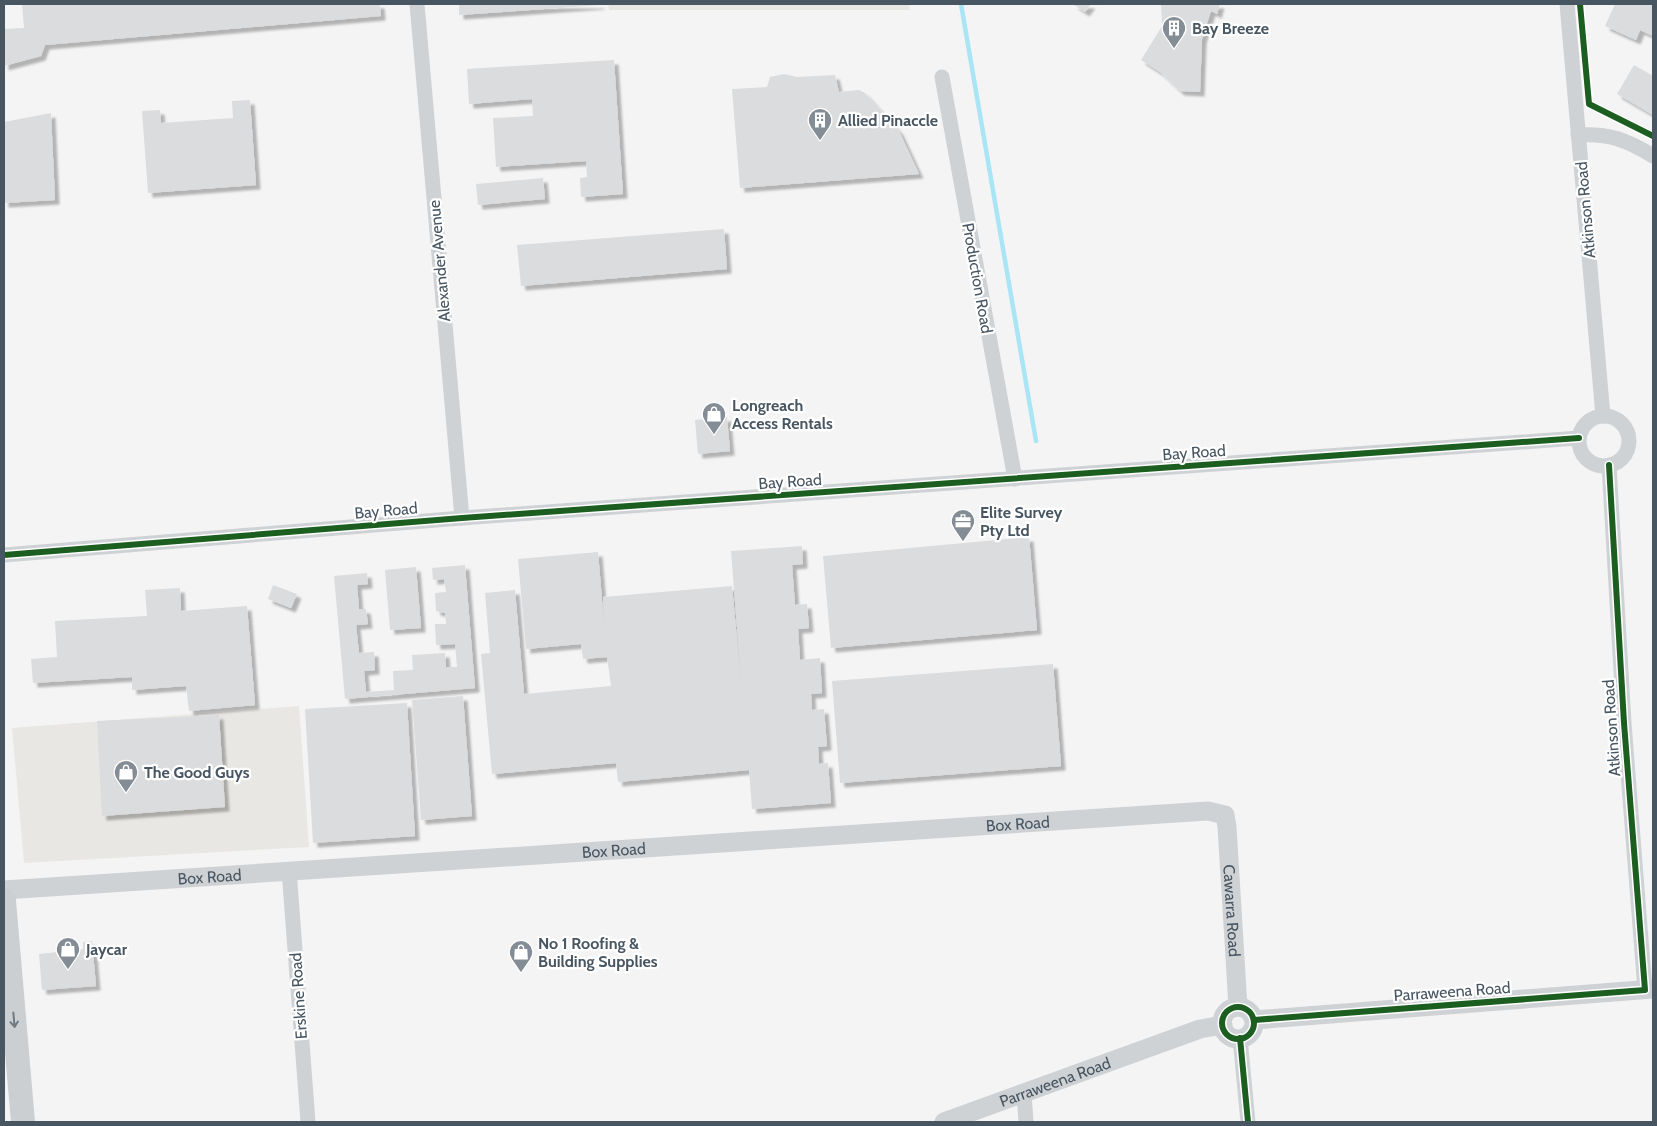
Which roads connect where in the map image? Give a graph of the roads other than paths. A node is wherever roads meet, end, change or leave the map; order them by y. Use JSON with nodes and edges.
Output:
{"nodes":[{"id":1,"x":417,"y":4,"type":"edge"},
{"id":2,"x":1567,"y":4,"type":"edge"},
{"id":3,"x":942,"y":77,"type":"dead end"},
{"id":4,"x":1578,"y":135,"type":"junction"},
{"id":5,"x":1653,"y":156,"type":"edge"},
{"id":6,"x":1603,"y":416,"type":"junction"},
{"id":7,"x":1579,"y":438,"type":"junction"},
{"id":8,"x":1609,"y":465,"type":"junction"},
{"id":9,"x":1015,"y":479,"type":"junction"},
{"id":10,"x":462,"y":518,"type":"junction"},
{"id":11,"x":4,"y":555,"type":"edge"},
{"id":12,"x":1225,"y":815,"type":"joint"},
{"id":13,"x":289,"y":870,"type":"junction"},
{"id":14,"x":4,"y":890,"type":"edge"},
{"id":15,"x":4,"y":901,"type":"edge"},
{"id":16,"x":1649,"y":989,"type":"edge"},
{"id":17,"x":1238,"y":1007,"type":"junction"},
{"id":18,"x":1254,"y":1020,"type":"junction"},
{"id":19,"x":1223,"y":1025,"type":"junction"},
{"id":20,"x":1240,"y":1038,"type":"junction"},
{"id":21,"x":1024,"y":1093,"type":"junction"},
{"id":22,"x":23,"y":1122,"type":"edge"},
{"id":23,"x":308,"y":1122,"type":"edge"},
{"id":24,"x":944,"y":1122,"type":"edge"},
{"id":25,"x":1026,"y":1122,"type":"edge"},
{"id":26,"x":1248,"y":1122,"type":"edge"}],
"edges":[{"from":1,"to":10,"type":"street","name":"Alexander Avenue"},
{"from":2,"to":4,"type":"street","name":"Atkinson Road"},
{"from":3,"to":9,"type":"street","name":"Production Road"},
{"from":4,"to":5,"type":"street"},
{"from":4,"to":6,"type":"street","name":"Atkinson Road"},
{"from":6,"to":7,"type":"street"},
{"from":6,"to":8,"type":"street"},
{"from":7,"to":8,"type":"street"},
{"from":7,"to":9,"type":"street","name":"Bay Road"},
{"from":8,"to":16,"type":"street","name":"Atkinson Road"},
{"from":9,"to":10,"type":"street","name":"Bay Road"},
{"from":10,"to":11,"type":"street","name":"Bay Road"},
{"from":12,"to":13,"type":"street","name":"Box Road"},
{"from":12,"to":17,"type":"street","name":"Cawarra Road"},
{"from":13,"to":14,"type":"street","name":"Box Road"},
{"from":13,"to":23,"type":"street","name":"Erskine Road"},
{"from":15,"to":22,"type":"main road","one_way":true},
{"from":16,"to":18,"type":"street","name":"Parraweena Road"},
{"from":17,"to":18,"type":"street"},
{"from":17,"to":19,"type":"street"},
{"from":18,"to":20,"type":"street"},
{"from":19,"to":20,"type":"street"},
{"from":19,"to":21,"type":"street","name":"Parraweena Road"},
{"from":20,"to":26,"type":"street"},
{"from":21,"to":24,"type":"street","name":"Parraweena Road"},
{"from":21,"to":25,"type":"street"}]}
